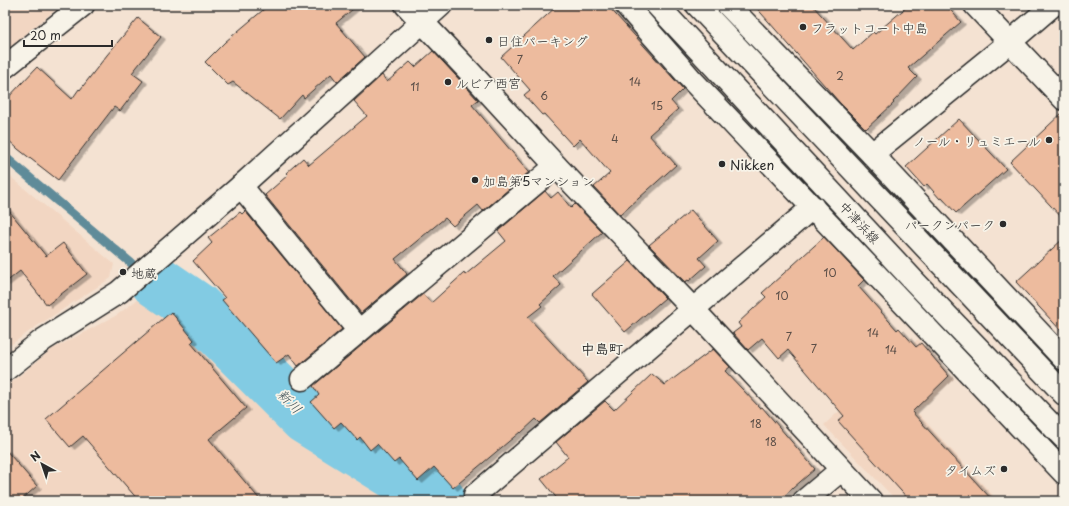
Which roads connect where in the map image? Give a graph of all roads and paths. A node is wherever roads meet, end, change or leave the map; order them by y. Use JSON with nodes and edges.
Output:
{"nodes":[{"id":1,"x":83,"y":5,"type":"edge"},
{"id":2,"x":406,"y":5,"type":"edge"},
{"id":3,"x":440,"y":5,"type":"edge"},
{"id":4,"x":626,"y":5,"type":"edge"},
{"id":5,"x":657,"y":5,"type":"edge"},
{"id":6,"x":697,"y":5,"type":"edge"},
{"id":7,"x":728,"y":5,"type":"edge"},
{"id":8,"x":975,"y":5,"type":"edge"},
{"id":9,"x":1053,"y":5,"type":"edge"},
{"id":10,"x":422,"y":22,"type":"junction"},
{"id":11,"x":1010,"y":42,"type":"junction"},
{"id":12,"x":5,"y":67,"type":"edge"},
{"id":13,"x":1064,"y":99,"type":"edge"},
{"id":14,"x":872,"y":154,"type":"junction"},
{"id":15,"x":556,"y":166,"type":"junction"},
{"id":16,"x":241,"y":186,"type":"junction"},
{"id":17,"x":813,"y":207,"type":"junction"},
{"id":18,"x":692,"y":309,"type":"junction"},
{"id":19,"x":359,"y":331,"type":"junction"},
{"id":20,"x":1064,"y":359,"type":"edge"},
{"id":21,"x":5,"y":370,"type":"edge"},
{"id":22,"x":302,"y":380,"type":"dead end"},
{"id":23,"x":1064,"y":394,"type":"edge"},
{"id":24,"x":1064,"y":438,"type":"edge"},
{"id":25,"x":841,"y":470,"type":"junction"},
{"id":26,"x":1064,"y":473,"type":"edge"},
{"id":27,"x":475,"y":495,"type":"dead end"},
{"id":28,"x":804,"y":501,"type":"edge"},
{"id":29,"x":871,"y":501,"type":"edge"}],
"edges":[{"from":1,"to":12,"type":"street"},
{"from":2,"to":10,"type":"street"},
{"from":3,"to":10,"type":"street"},
{"from":4,"to":17,"type":"street"},
{"from":5,"to":24,"type":"street","name":"中津浜線"},
{"from":6,"to":23,"type":"street"},
{"from":7,"to":14,"type":"street"},
{"from":8,"to":11,"type":"street"},
{"from":9,"to":11,"type":"street"},
{"from":10,"to":15,"type":"street"},
{"from":10,"to":16,"type":"street"},
{"from":11,"to":13,"type":"street"},
{"from":11,"to":14,"type":"street"},
{"from":14,"to":20,"type":"street"},
{"from":15,"to":18,"type":"street"},
{"from":15,"to":19,"type":"street"},
{"from":16,"to":19,"type":"street"},
{"from":16,"to":21,"type":"street"},
{"from":17,"to":18,"type":"street"},
{"from":17,"to":26,"type":"street"},
{"from":18,"to":25,"type":"street"},
{"from":18,"to":27,"type":"street"},
{"from":19,"to":22,"type":"street"},
{"from":25,"to":28,"type":"street"},
{"from":25,"to":29,"type":"street"}]}
